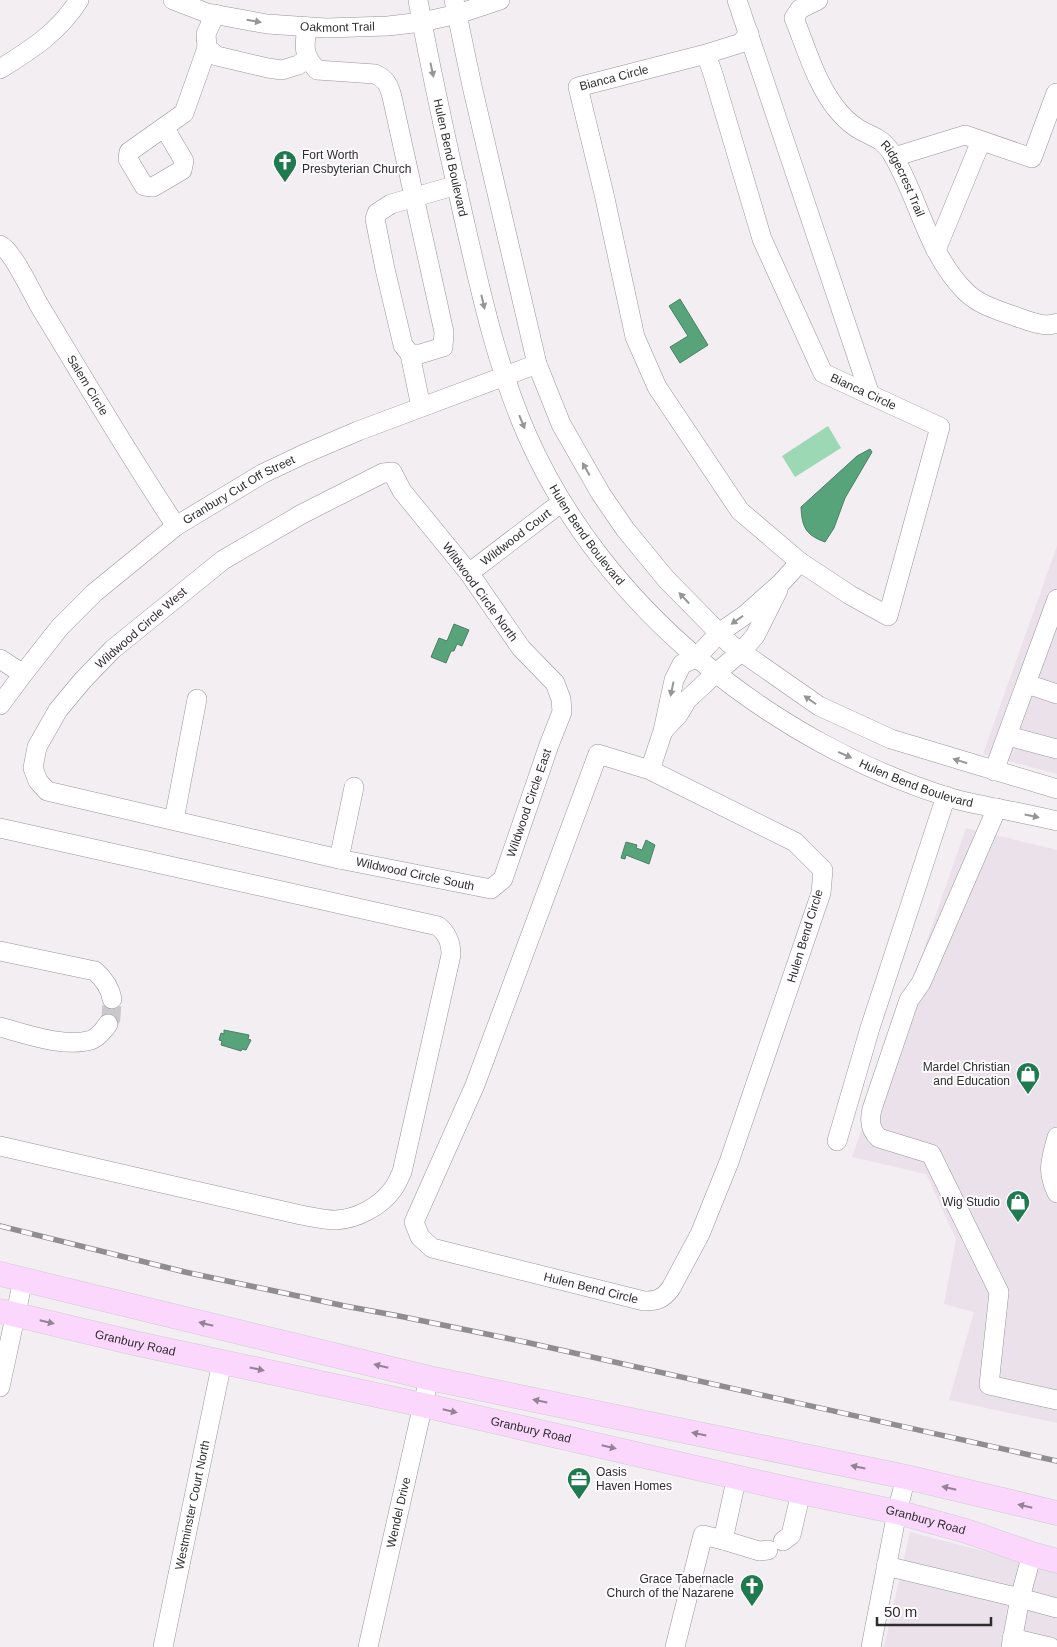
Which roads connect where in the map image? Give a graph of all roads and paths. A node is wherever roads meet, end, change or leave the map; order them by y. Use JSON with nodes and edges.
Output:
{"nodes":[{"id":1,"x":79,"y":0,"type":"edge"},
{"id":2,"x":173,"y":0,"type":"edge"},
{"id":3,"x":418,"y":0,"type":"edge"},
{"id":4,"x":500,"y":0,"type":"edge"},
{"id":5,"x":737,"y":0,"type":"edge"},
{"id":6,"x":818,"y":0,"type":"edge"},
{"id":7,"x":456,"y":7,"type":"edge"},
{"id":8,"x":215,"y":14,"type":"junction"},
{"id":9,"x":422,"y":22,"type":"junction"},
{"id":10,"x":306,"y":27,"type":"junction"},
{"id":11,"x":749,"y":33,"type":"junction"},
{"id":12,"x":208,"y":48,"type":"junction"},
{"id":13,"x":706,"y":54,"type":"junction"},
{"id":14,"x":307,"y":59,"type":"junction"},
{"id":15,"x":0,"y":68,"type":"edge"},
{"id":16,"x":1056,"y":93,"type":"dead end"},
{"id":17,"x":164,"y":127,"type":"dead end"},
{"id":18,"x":981,"y":140,"type":"junction"},
{"id":19,"x":894,"y":157,"type":"junction"},
{"id":20,"x":457,"y":185,"type":"junction"},
{"id":21,"x":416,"y":197,"type":"junction"},
{"id":22,"x":0,"y":245,"type":"edge"},
{"id":23,"x":936,"y":250,"type":"junction"},
{"id":24,"x":1057,"y":322,"type":"edge"},
{"id":25,"x":410,"y":354,"type":"junction"},
{"id":26,"x":537,"y":364,"type":"junction"},
{"id":27,"x":504,"y":376,"type":"junction"},
{"id":28,"x":870,"y":395,"type":"junction"},
{"id":29,"x":421,"y":407,"type":"junction"},
{"id":30,"x":392,"y":472,"type":"joint"},
{"id":31,"x":562,"y":502,"type":"junction"},
{"id":32,"x":176,"y":526,"type":"junction"},
{"id":33,"x":800,"y":562,"type":"junction"},
{"id":34,"x":469,"y":573,"type":"junction"},
{"id":35,"x":781,"y":583,"type":"junction"},
{"id":36,"x":1057,"y":599,"type":"edge"},
{"id":37,"x":719,"y":634,"type":"junction"},
{"id":38,"x":1050,"y":639,"type":"edge"},
{"id":39,"x":741,"y":652,"type":"junction"},
{"id":40,"x":696,"y":658,"type":"junction"},
{"id":41,"x":0,"y":660,"type":"edge"},
{"id":42,"x":716,"y":672,"type":"junction"},
{"id":43,"x":23,"y":674,"type":"junction"},
{"id":44,"x":1027,"y":684,"type":"junction"},
{"id":45,"x":1057,"y":694,"type":"edge"},
{"id":46,"x":197,"y":699,"type":"dead end"},
{"id":47,"x":0,"y":706,"type":"edge"},
{"id":48,"x":562,"y":712,"type":"joint"},
{"id":49,"x":663,"y":731,"type":"junction"},
{"id":50,"x":1008,"y":736,"type":"junction"},
{"id":51,"x":1057,"y":749,"type":"edge"},
{"id":52,"x":650,"y":770,"type":"junction"},
{"id":53,"x":994,"y":771,"type":"junction"},
{"id":54,"x":354,"y":787,"type":"dead end"},
{"id":55,"x":1057,"y":789,"type":"edge"},
{"id":56,"x":946,"y":796,"type":"junction"},
{"id":57,"x":997,"y":808,"type":"junction"},
{"id":58,"x":174,"y":820,"type":"junction"},
{"id":59,"x":1057,"y":821,"type":"edge"},
{"id":60,"x":0,"y":828,"type":"edge"},
{"id":61,"x":340,"y":859,"type":"junction"},
{"id":62,"x":491,"y":889,"type":"joint"},
{"id":63,"x":0,"y":951,"type":"edge"},
{"id":64,"x":112,"y":999,"type":"tunnel mouth"},
{"id":65,"x":108,"y":1024,"type":"tunnel mouth"},
{"id":66,"x":0,"y":1027,"type":"edge"},
{"id":67,"x":837,"y":1141,"type":"dead end"},
{"id":68,"x":1056,"y":1144,"type":"edge"},
{"id":69,"x":0,"y":1146,"type":"edge"},
{"id":70,"x":1057,"y":1193,"type":"edge"},
{"id":71,"x":0,"y":1274,"type":"edge"},
{"id":72,"x":23,"y":1280,"type":"junction"},
{"id":73,"x":8,"y":1313,"type":"edge"},
{"id":74,"x":222,"y":1362,"type":"junction"},
{"id":75,"x":429,"y":1378,"type":"junction"},
{"id":76,"x":0,"y":1387,"type":"edge"},
{"id":77,"x":1057,"y":1400,"type":"edge"},
{"id":78,"x":423,"y":1405,"type":"junction"},
{"id":79,"x":737,"y":1476,"type":"junction"},
{"id":80,"x":906,"y":1477,"type":"junction"},
{"id":81,"x":801,"y":1492,"type":"junction"},
{"id":82,"x":897,"y":1512,"type":"junction"},
{"id":83,"x":1057,"y":1513,"type":"edge"},
{"id":84,"x":723,"y":1540,"type":"junction"},
{"id":85,"x":1032,"y":1554,"type":"junction"},
{"id":86,"x":1057,"y":1561,"type":"edge"},
{"id":87,"x":886,"y":1566,"type":"junction"},
{"id":88,"x":1020,"y":1598,"type":"junction"},
{"id":89,"x":1057,"y":1608,"type":"edge"},
{"id":90,"x":1012,"y":1643,"type":"edge"},
{"id":91,"x":373,"y":1646,"type":"edge"},
{"id":92,"x":163,"y":1647,"type":"edge"},
{"id":93,"x":675,"y":1647,"type":"edge"},
{"id":94,"x":871,"y":1647,"type":"edge"},
{"id":95,"x":1050,"y":1647,"type":"edge"}],
"edges":[{"from":1,"to":15,"type":"street"},
{"from":2,"to":8,"type":"street","name":"Oakmont Trail"},
{"from":3,"to":9,"type":"street","name":"Hulen Bend Boulevard"},
{"from":4,"to":7,"type":"street","name":"Oakmont Trail"},
{"from":5,"to":11,"type":"street"},
{"from":6,"to":19,"type":"street","name":"Ridgecrest Trail"},
{"from":7,"to":9,"type":"street","name":"Oakmont Trail"},
{"from":7,"to":26,"type":"street"},
{"from":8,"to":10,"type":"street","name":"Oakmont Trail","one_way":true},
{"from":8,"to":12,"type":"street"},
{"from":9,"to":10,"type":"street","name":"Oakmont Trail"},
{"from":9,"to":20,"type":"street","name":"Hulen Bend Boulevard","one_way":true},
{"from":10,"to":14,"type":"street"},
{"from":11,"to":13,"type":"street","name":"Bianca Circle"},
{"from":11,"to":28,"type":"street"},
{"from":12,"to":14,"type":"street"},
{"from":12,"to":17,"type":"street"},
{"from":13,"to":28,"type":"street","name":"Bianca Circle"},
{"from":13,"to":33,"type":"street","name":"Bianca Circle"},
{"from":14,"to":21,"type":"street"},
{"from":16,"to":18,"type":"street"},
{"from":18,"to":19,"type":"street"},
{"from":18,"to":23,"type":"street"},
{"from":19,"to":23,"type":"street","name":"Ridgecrest Trail"},
{"from":20,"to":21,"type":"street"},
{"from":20,"to":27,"type":"street","name":"Hulen Bend Boulevard","one_way":true},
{"from":21,"to":25,"type":"street"},
{"from":21,"to":25,"type":"street"},
{"from":22,"to":32,"type":"street","name":"Salem Circle"},
{"from":23,"to":24,"type":"street","name":"Ridgecrest Trail"},
{"from":25,"to":29,"type":"street"},
{"from":26,"to":27,"type":"street","name":"Granbury Cut Off Street"},
{"from":37,"to":26,"type":"street","one_way":true},
{"from":27,"to":29,"type":"street","name":"Granbury Cut Off Street"},
{"from":27,"to":31,"type":"street","name":"Hulen Bend Boulevard","one_way":true},
{"from":28,"to":33,"type":"street","name":"Bianca Circle"},
{"from":29,"to":32,"type":"street","name":"Granbury Cut Off Street"},
{"from":30,"to":34,"type":"street","name":"Wildwood Circle North"},
{"from":30,"to":58,"type":"street","name":"Wildwood Circle West"},
{"from":31,"to":34,"type":"street","name":"Wildwood Court"},
{"from":31,"to":40,"type":"street","name":"Hulen Bend Boulevard"},
{"from":32,"to":43,"type":"street","name":"Granbury Cut Off Street"},
{"from":33,"to":35,"type":"street"},
{"from":34,"to":48,"type":"street","name":"Wildwood Circle North"},
{"from":35,"to":37,"type":"street","one_way":true},
{"from":35,"to":39,"type":"street"},
{"from":36,"to":38,"type":"street"},
{"from":37,"to":39,"type":"street"},
{"from":37,"to":40,"type":"street"},
{"from":38,"to":44,"type":"street"},
{"from":39,"to":42,"type":"street"},
{"from":53,"to":39,"type":"street","one_way":true},
{"from":40,"to":42,"type":"street","name":"Hulen Bend Boulevard"},
{"from":40,"to":49,"type":"street","one_way":true},
{"from":41,"to":43,"type":"street"},
{"from":42,"to":49,"type":"street"},
{"from":42,"to":56,"type":"street","name":"Hulen Bend Boulevard","one_way":true},
{"from":43,"to":47,"type":"street","name":"Granbury Cut Off Street"},
{"from":44,"to":45,"type":"street"},
{"from":44,"to":50,"type":"street"},
{"from":46,"to":58,"type":"street"},
{"from":48,"to":62,"type":"street","name":"Wildwood Circle East"},
{"from":49,"to":52,"type":"street"},
{"from":50,"to":51,"type":"street"},
{"from":50,"to":53,"type":"street"},
{"from":52,"to":52,"type":"street","name":"Hulen Bend Circle"},
{"from":53,"to":55,"type":"street"},
{"from":54,"to":61,"type":"street"},
{"from":56,"to":57,"type":"street","name":"Hulen Bend Boulevard"},
{"from":56,"to":67,"type":"street"},
{"from":57,"to":59,"type":"street","name":"Hulen Bend Boulevard","one_way":true},
{"from":57,"to":77,"type":"street"},
{"from":58,"to":61,"type":"street","name":"Wildwood Circle West"},
{"from":60,"to":69,"type":"street"},
{"from":61,"to":62,"type":"street","name":"Wildwood Circle South"},
{"from":63,"to":64,"type":"street"},
{"from":65,"to":66,"type":"street"},
{"from":68,"to":70,"type":"street"},
{"from":71,"to":72,"type":"main road"},
{"from":72,"to":73,"type":"street"},
{"from":75,"to":72,"type":"main road","one_way":true},
{"from":73,"to":74,"type":"main road","name":"Granbury Road","one_way":true},
{"from":73,"to":76,"type":"street"},
{"from":74,"to":78,"type":"main road","name":"Granbury Road","one_way":true},
{"from":74,"to":92,"type":"street","name":"Westminster Court North"},
{"from":75,"to":78,"type":"street","name":"Wendel Drive"},
{"from":80,"to":75,"type":"main road","one_way":true},
{"from":78,"to":79,"type":"main road","name":"Granbury Road","one_way":true},
{"from":78,"to":91,"type":"street","name":"Wendel Drive"},
{"from":79,"to":81,"type":"main road","name":"Granbury Road"},
{"from":79,"to":84,"type":"street"},
{"from":80,"to":82,"type":"street"},
{"from":83,"to":80,"type":"main road","one_way":true},
{"from":81,"to":82,"type":"main road","name":"Granbury Road"},
{"from":81,"to":84,"type":"street"},
{"from":82,"to":85,"type":"main road","name":"Granbury Road"},
{"from":82,"to":87,"type":"street"},
{"from":84,"to":93,"type":"street"},
{"from":85,"to":86,"type":"main road","name":"Granbury Road"},
{"from":85,"to":88,"type":"street"},
{"from":87,"to":88,"type":"street"},
{"from":87,"to":94,"type":"street"},
{"from":88,"to":89,"type":"street"},
{"from":88,"to":90,"type":"street"},
{"from":90,"to":95,"type":"street"}]}
